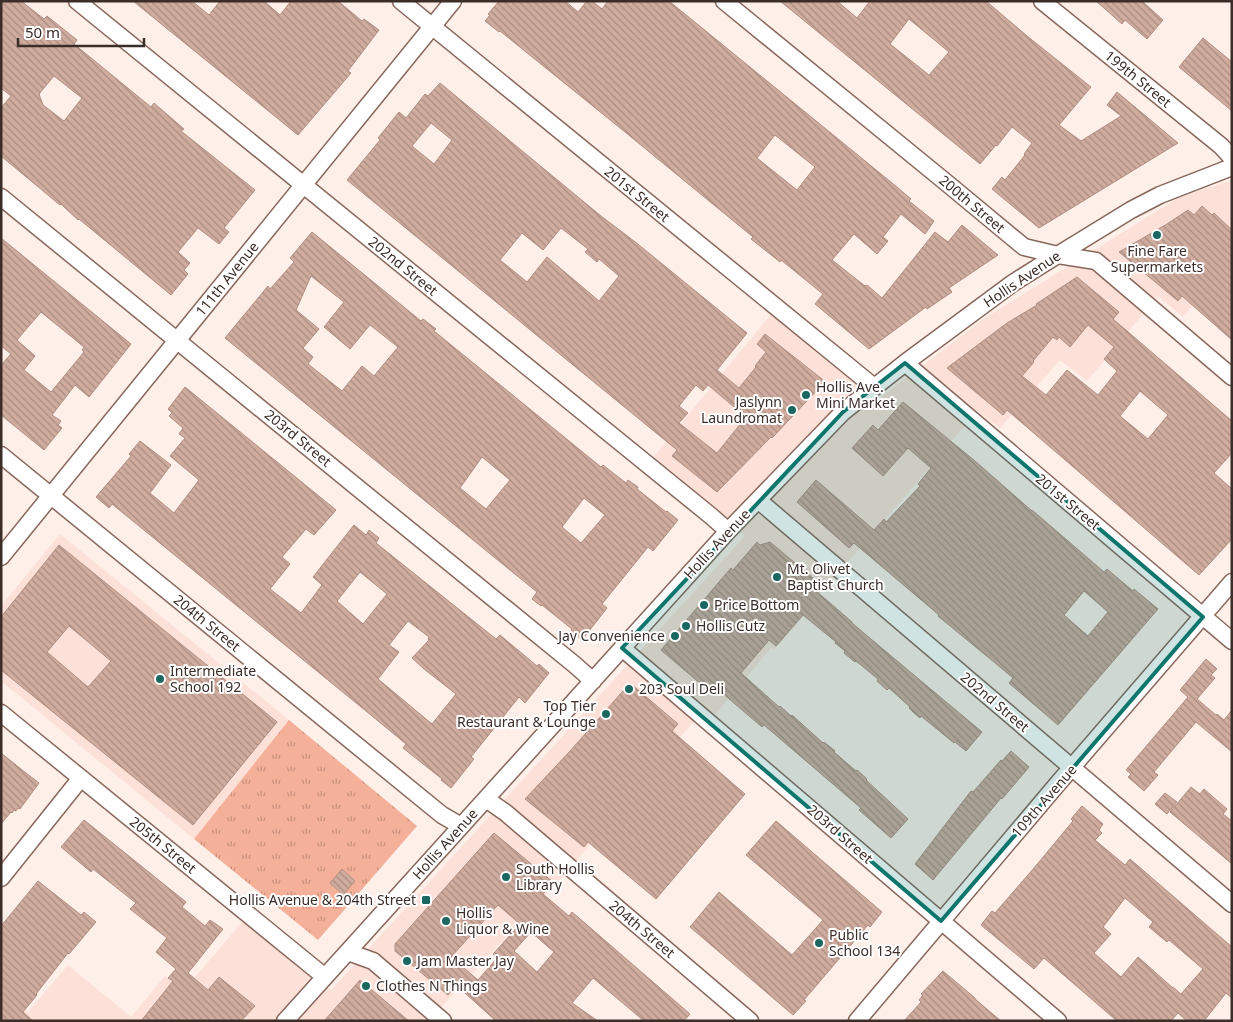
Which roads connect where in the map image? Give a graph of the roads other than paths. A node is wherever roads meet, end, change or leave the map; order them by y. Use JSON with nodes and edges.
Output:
{"nodes":[{"id":1,"x":77,"y":1,"type":"edge"},
{"id":2,"x":401,"y":1,"type":"edge"},
{"id":3,"x":453,"y":1,"type":"edge"},
{"id":4,"x":724,"y":1,"type":"edge"},
{"id":5,"x":1042,"y":1,"type":"edge"},
{"id":6,"x":432,"y":26,"type":"junction"},
{"id":7,"x":1232,"y":158,"type":"edge"},
{"id":8,"x":1232,"y":167,"type":"edge"},
{"id":9,"x":304,"y":186,"type":"junction"},
{"id":10,"x":1,"y":197,"type":"edge"},
{"id":11,"x":1058,"y":255,"type":"junction"},
{"id":12,"x":177,"y":340,"type":"junction"},
{"id":13,"x":905,"y":363,"type":"junction"},
{"id":14,"x":1232,"y":377,"type":"edge"},
{"id":15,"x":874,"y":387,"type":"junction"},
{"id":16,"x":1,"y":455,"type":"edge"},
{"id":17,"x":51,"y":496,"type":"junction"},
{"id":18,"x":758,"y":500,"type":"junction"},
{"id":19,"x":728,"y":532,"type":"junction"},
{"id":20,"x":1,"y":557,"type":"edge"},
{"id":21,"x":1232,"y":582,"type":"edge"},
{"id":22,"x":1203,"y":617,"type":"junction"},
{"id":23,"x":1232,"y":641,"type":"edge"},
{"id":24,"x":622,"y":648,"type":"junction"},
{"id":25,"x":593,"y":681,"type":"junction"},
{"id":26,"x":1,"y":713,"type":"edge"},
{"id":27,"x":1072,"y":768,"type":"junction"},
{"id":28,"x":81,"y":778,"type":"junction"},
{"id":29,"x":486,"y":799,"type":"junction"},
{"id":30,"x":461,"y":826,"type":"junction"},
{"id":31,"x":1,"y":878,"type":"edge"},
{"id":32,"x":1232,"y":904,"type":"edge"},
{"id":33,"x":941,"y":921,"type":"junction"},
{"id":34,"x":348,"y":952,"type":"junction"},
{"id":35,"x":325,"y":977,"type":"junction"},
{"id":36,"x":286,"y":1021,"type":"edge"},
{"id":37,"x":443,"y":1021,"type":"edge"},
{"id":38,"x":750,"y":1021,"type":"edge"},
{"id":39,"x":857,"y":1021,"type":"edge"},
{"id":40,"x":1058,"y":1021,"type":"edge"}],
"edges":[{"from":1,"to":9,"type":"street","name":"202nd Street"},
{"from":2,"to":6,"type":"street","name":"201st Street"},
{"from":3,"to":6,"type":"street","name":"111th Avenue"},
{"from":4,"to":11,"type":"street","name":"200th Street"},
{"from":5,"to":7,"type":"street","name":"199th Street"},
{"from":6,"to":9,"type":"street","name":"111th Avenue"},
{"from":6,"to":15,"type":"street","name":"201st Street"},
{"from":8,"to":11,"type":"street","name":"Hollis Avenue"},
{"from":9,"to":12,"type":"street","name":"111th Avenue"},
{"from":9,"to":19,"type":"street","name":"202nd Street"},
{"from":10,"to":12,"type":"street","name":"203rd Street"},
{"from":11,"to":13,"type":"street","name":"Hollis Avenue"},
{"from":11,"to":14,"type":"street","name":"200th Street"},
{"from":12,"to":17,"type":"street","name":"111th Avenue"},
{"from":12,"to":25,"type":"street","name":"203rd Street"},
{"from":13,"to":15,"type":"street","name":"Hollis Avenue"},
{"from":13,"to":22,"type":"street","name":"201st Street"},
{"from":15,"to":18,"type":"street","name":"Hollis Avenue"},
{"from":16,"to":17,"type":"street","name":"204th Street"},
{"from":17,"to":20,"type":"street","name":"111th Avenue"},
{"from":17,"to":30,"type":"street","name":"204th Street"},
{"from":18,"to":19,"type":"street","name":"Hollis Avenue"},
{"from":18,"to":27,"type":"street","name":"202nd Street"},
{"from":19,"to":24,"type":"street","name":"Hollis Avenue"},
{"from":21,"to":22,"type":"street","name":"109th Avenue"},
{"from":22,"to":23,"type":"street","name":"201st Street"},
{"from":22,"to":27,"type":"street","name":"109th Avenue"},
{"from":24,"to":25,"type":"street","name":"Hollis Avenue"},
{"from":24,"to":33,"type":"street","name":"203rd Street"},
{"from":25,"to":29,"type":"street","name":"Hollis Avenue"},
{"from":26,"to":28,"type":"street","name":"205th Street"},
{"from":27,"to":32,"type":"street","name":"202nd Street"},
{"from":27,"to":33,"type":"street","name":"109th Avenue"},
{"from":28,"to":31,"type":"street"},
{"from":28,"to":35,"type":"street","name":"205th Street"},
{"from":29,"to":30,"type":"street","name":"Hollis Avenue"},
{"from":29,"to":38,"type":"street","name":"204th Street"},
{"from":30,"to":34,"type":"street","name":"Hollis Avenue"},
{"from":33,"to":39,"type":"street","name":"109th Avenue"},
{"from":33,"to":40,"type":"street","name":"203rd Street"},
{"from":34,"to":35,"type":"street","name":"Hollis Avenue"},
{"from":34,"to":37,"type":"street"},
{"from":35,"to":36,"type":"street","name":"Hollis Avenue"}]}
